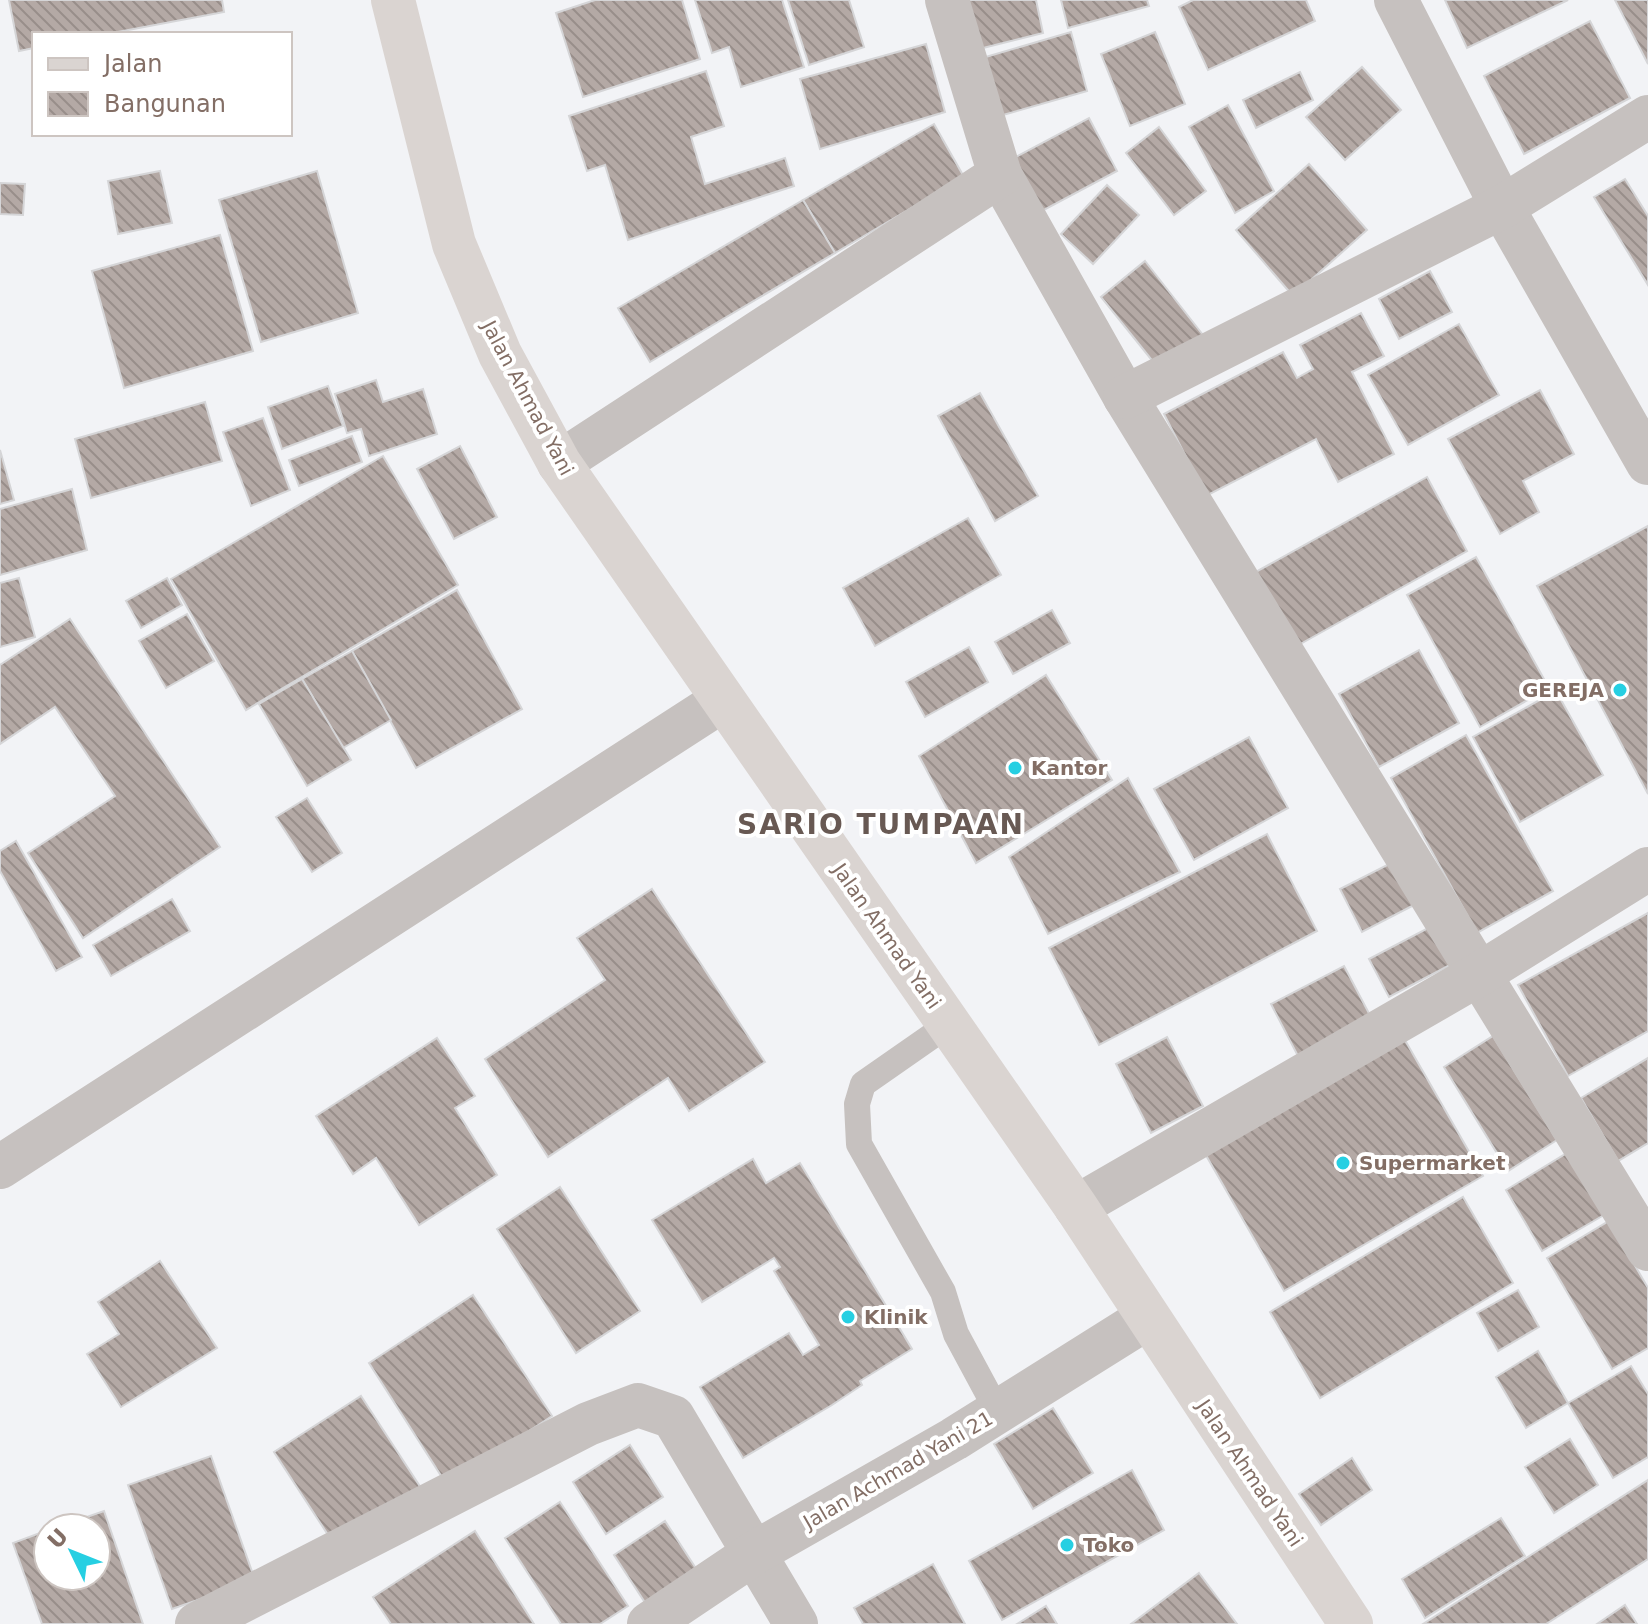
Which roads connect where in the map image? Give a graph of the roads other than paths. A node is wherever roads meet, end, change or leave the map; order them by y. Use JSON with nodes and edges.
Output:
{"nodes":[{"id":1,"x":393,"y":0,"type":"edge"},
{"id":2,"x":947,"y":0,"type":"edge"},
{"id":3,"x":1396,"y":0,"type":"edge"},
{"id":4,"x":1648,"y":117,"type":"edge"},
{"id":5,"x":1000,"y":175,"type":"junction"},
{"id":6,"x":1502,"y":207,"type":"junction"},
{"id":7,"x":1125,"y":397,"type":"junction"},
{"id":8,"x":559,"y":463,"type":"junction"},
{"id":9,"x":1648,"y":463,"type":"edge"},
{"id":10,"x":723,"y":700,"type":"junction"},
{"id":11,"x":1648,"y":869,"type":"edge"},
{"id":12,"x":1481,"y":973,"type":"junction"},
{"id":13,"x":949,"y":1024,"type":"junction"},
{"id":14,"x":0,"y":1167,"type":"edge"},
{"id":15,"x":1076,"y":1207,"type":"junction"},
{"id":16,"x":1648,"y":1249,"type":"edge"},
{"id":17,"x":1147,"y":1318,"type":"junction"},
{"id":18,"x":998,"y":1412,"type":"junction"},
{"id":19,"x":756,"y":1552,"type":"junction"},
{"id":20,"x":197,"y":1624,"type":"edge"},
{"id":21,"x":649,"y":1624,"type":"edge"},
{"id":22,"x":796,"y":1624,"type":"edge"},
{"id":23,"x":1351,"y":1624,"type":"edge"}],
"edges":[{"from":1,"to":8,"type":"main road","name":"Jalan Ahmad Yani"},
{"from":2,"to":5,"type":"street"},
{"from":3,"to":6,"type":"street"},
{"from":4,"to":6,"type":"street"},
{"from":5,"to":7,"type":"street"},
{"from":5,"to":8,"type":"street"},
{"from":6,"to":7,"type":"street"},
{"from":6,"to":9,"type":"street"},
{"from":7,"to":12,"type":"street"},
{"from":8,"to":10,"type":"main road","name":"Jalan Ahmad Yani"},
{"from":10,"to":13,"type":"main road","name":"Jalan Ahmad Yani"},
{"from":10,"to":14,"type":"street"},
{"from":11,"to":12,"type":"street"},
{"from":12,"to":15,"type":"street"},
{"from":12,"to":16,"type":"street"},
{"from":13,"to":15,"type":"main road","name":"Jalan Ahmad Yani"},
{"from":13,"to":18,"type":"lane"},
{"from":15,"to":17,"type":"main road","name":"Jalan Ahmad Yani"},
{"from":17,"to":18,"type":"street","name":"Jalan Achmad Yani 21"},
{"from":17,"to":23,"type":"main road","name":"Jalan Ahmad Yani"},
{"from":18,"to":19,"type":"street","name":"Jalan Achmad Yani 21"},
{"from":19,"to":20,"type":"street"},
{"from":19,"to":21,"type":"street","name":"Jalan Achmad Yani 21"},
{"from":19,"to":22,"type":"street"}]}
